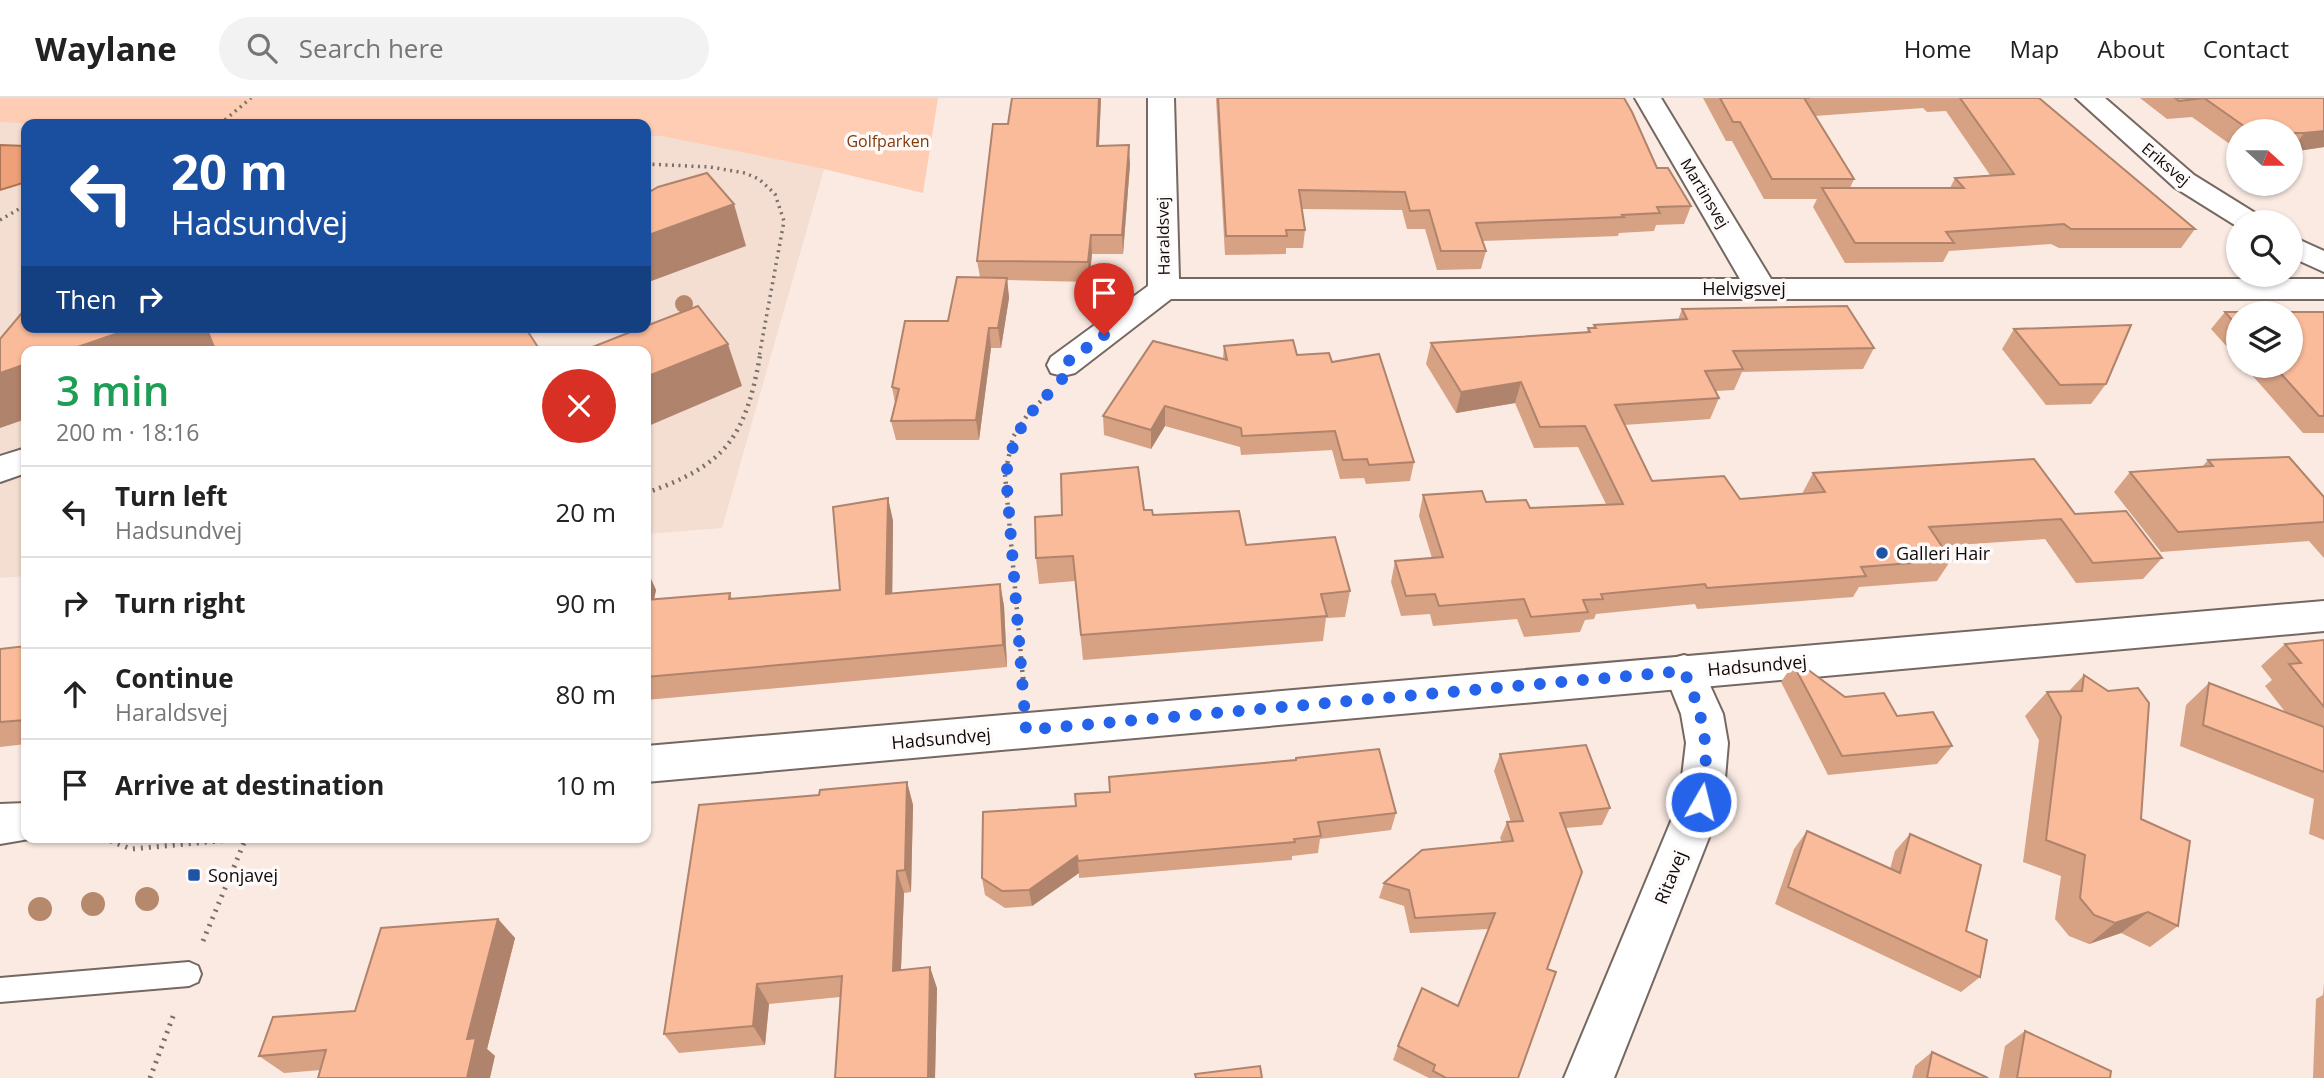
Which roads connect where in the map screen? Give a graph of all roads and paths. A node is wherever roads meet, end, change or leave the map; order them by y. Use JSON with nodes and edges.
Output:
{"nodes":[{"id":1,"x":251,"y":98,"type":"edge"},
{"id":2,"x":1161,"y":98,"type":"edge"},
{"id":3,"x":1648,"y":98,"type":"edge"},
{"id":4,"x":2089,"y":98,"type":"edge"},
{"id":5,"x":226,"y":119,"type":"edge"},
{"id":6,"x":651,"y":164,"type":"edge"},
{"id":7,"x":21,"y":208,"type":"edge"},
{"id":8,"x":2231,"y":210,"type":"edge"},
{"id":9,"x":0,"y":220,"type":"edge"},
{"id":10,"x":2303,"y":252,"type":"edge"},
{"id":11,"x":2324,"y":263,"type":"edge"},
{"id":12,"x":1761,"y":288,"type":"junction"},
{"id":13,"x":1164,"y":289,"type":"junction"},
{"id":14,"x":2324,"y":289,"type":"edge"},
{"id":15,"x":1063,"y":365,"type":"joint"},
{"id":16,"x":21,"y":462,"type":"edge"},
{"id":17,"x":0,"y":469,"type":"edge"},
{"id":18,"x":651,"y":491,"type":"edge"},
{"id":19,"x":2324,"y":616,"type":"edge"},
{"id":20,"x":1684,"y":671,"type":"junction"},
{"id":21,"x":1026,"y":730,"type":"junction"},
{"id":22,"x":651,"y":764,"type":"edge"},
{"id":23,"x":21,"y":822,"type":"edge"},
{"id":24,"x":0,"y":824,"type":"edge"},
{"id":25,"x":116,"y":843,"type":"edge"},
{"id":26,"x":197,"y":843,"type":"edge"},
{"id":27,"x":189,"y":974,"type":"dead end"},
{"id":28,"x":0,"y":990,"type":"edge"},
{"id":29,"x":1590,"y":1078,"type":"edge"}],
"edges":[{"from":1,"to":5,"type":"path"},
{"from":2,"to":13,"type":"street","name":"Haraldsvej"},
{"from":3,"to":12,"type":"street","name":"Martinsvej"},
{"from":4,"to":8,"type":"street","name":"Eriksvej"},
{"from":6,"to":18,"type":"path"},
{"from":7,"to":9,"type":"path"},
{"from":10,"to":11,"type":"street"},
{"from":12,"to":13,"type":"street","name":"Helvigsvej"},
{"from":12,"to":14,"type":"street","name":"Helvigsvej"},
{"from":13,"to":15,"type":"street","name":"Haraldsvej"},
{"from":15,"to":21,"type":"path"},
{"from":16,"to":17,"type":"street"},
{"from":19,"to":20,"type":"street","name":"Hadsundvej"},
{"from":20,"to":21,"type":"street","name":"Hadsundvej"},
{"from":20,"to":29,"type":"street","name":"Ritavej"},
{"from":21,"to":22,"type":"street","name":"Hadsundvej"},
{"from":23,"to":24,"type":"street"},
{"from":25,"to":26,"type":"path"},
{"from":27,"to":28,"type":"lane"}]}
